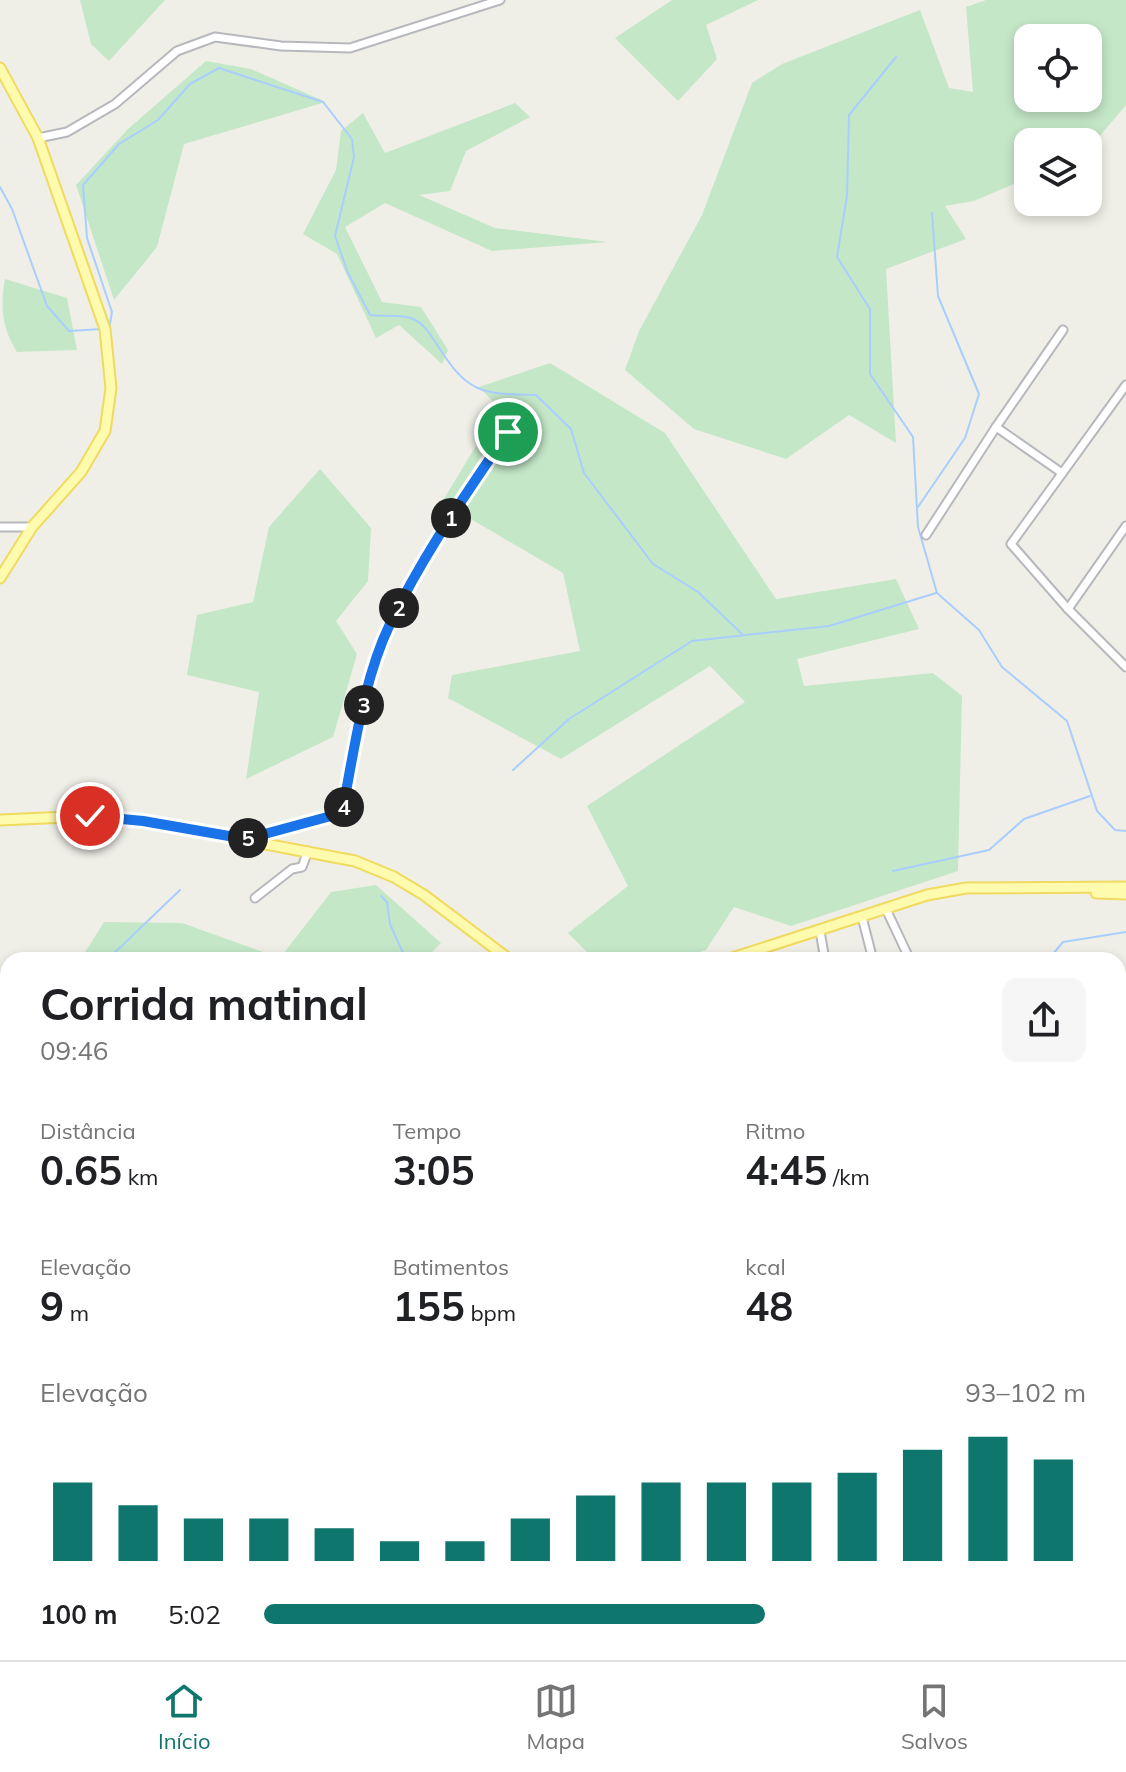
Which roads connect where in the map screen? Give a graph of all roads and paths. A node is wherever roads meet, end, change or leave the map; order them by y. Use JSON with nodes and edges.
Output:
{"nodes":[{"id":1,"x":500,"y":0,"type":"edge"},
{"id":2,"x":0,"y":68,"type":"edge"},
{"id":3,"x":38,"y":138,"type":"junction"},
{"id":4,"x":1063,"y":330,"type":"dead end"},
{"id":5,"x":1126,"y":385,"type":"edge"},
{"id":6,"x":996,"y":427,"type":"junction"},
{"id":7,"x":508,"y":432,"type":"dead end"},
{"id":8,"x":1062,"y":473,"type":"junction"},
{"id":9,"x":1126,"y":526,"type":"edge"},
{"id":10,"x":0,"y":527,"type":"edge"},
{"id":11,"x":32,"y":527,"type":"junction"},
{"id":12,"x":926,"y":535,"type":"dead end"},
{"id":13,"x":0,"y":578,"type":"edge"},
{"id":14,"x":1068,"y":609,"type":"junction"},
{"id":15,"x":1126,"y":667,"type":"edge"},
{"id":16,"x":0,"y":820,"type":"edge"},
{"id":17,"x":246,"y":839,"type":"junction"},
{"id":18,"x":308,"y":851,"type":"junction"},
{"id":19,"x":1005,"y":886,"type":"junction"},
{"id":20,"x":1126,"y":887,"type":"edge"},
{"id":21,"x":1126,"y":894,"type":"edge"},
{"id":22,"x":255,"y":898,"type":"dead end"},
{"id":23,"x":886,"y":909,"type":"junction"},
{"id":24,"x":862,"y":917,"type":"junction"},
{"id":25,"x":820,"y":931,"type":"junction"},
{"id":26,"x":499,"y":952,"type":"edge"},
{"id":27,"x":752,"y":952,"type":"edge"},
{"id":28,"x":824,"y":952,"type":"edge"},
{"id":29,"x":871,"y":952,"type":"edge"},
{"id":30,"x":906,"y":952,"type":"edge"}],
"edges":[{"from":1,"to":3,"type":"street"},
{"from":2,"to":3,"type":"main road"},
{"from":3,"to":11,"type":"main road"},
{"from":4,"to":6,"type":"street"},
{"from":5,"to":8,"type":"street"},
{"from":6,"to":8,"type":"street"},
{"from":6,"to":12,"type":"street"},
{"from":7,"to":17,"type":"street"},
{"from":8,"to":14,"type":"street"},
{"from":9,"to":14,"type":"street"},
{"from":10,"to":11,"type":"street"},
{"from":11,"to":13,"type":"main road"},
{"from":14,"to":15,"type":"street"},
{"from":16,"to":17,"type":"main road"},
{"from":17,"to":18,"type":"main road"},
{"from":18,"to":22,"type":"street"},
{"from":18,"to":26,"type":"main road"},
{"from":19,"to":20,"type":"main road"},
{"from":19,"to":21,"type":"main road"},
{"from":19,"to":23,"type":"main road"},
{"from":23,"to":24,"type":"main road"},
{"from":23,"to":30,"type":"street"},
{"from":24,"to":25,"type":"main road"},
{"from":24,"to":29,"type":"street"},
{"from":25,"to":27,"type":"main road"},
{"from":25,"to":28,"type":"street"}]}
